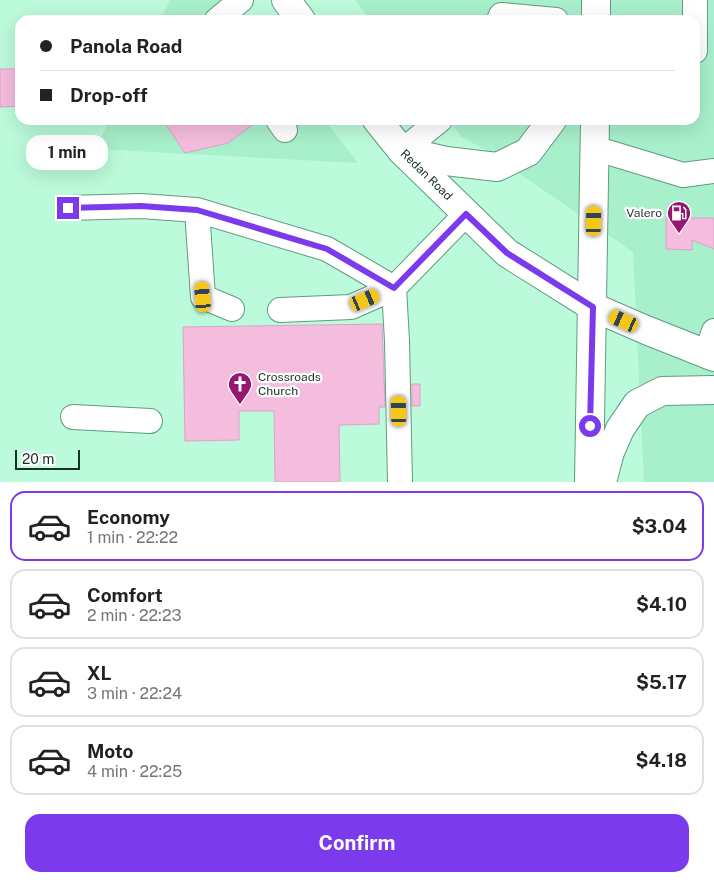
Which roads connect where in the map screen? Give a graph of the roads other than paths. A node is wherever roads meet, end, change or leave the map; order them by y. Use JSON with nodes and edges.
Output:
{"nodes":[{"id":1,"x":241,"y":0,"type":"edge"},
{"id":2,"x":286,"y":0,"type":"edge"},
{"id":3,"x":596,"y":0,"type":"edge"},
{"id":4,"x":695,"y":0,"type":"edge"},
{"id":5,"x":223,"y":15,"type":"edge"},
{"id":6,"x":297,"y":15,"type":"edge"},
{"id":7,"x":596,"y":15,"type":"edge"},
{"id":8,"x":695,"y":15,"type":"edge"},
{"id":9,"x":381,"y":125,"type":"edge"},
{"id":10,"x":434,"y":125,"type":"edge"},
{"id":11,"x":548,"y":125,"type":"edge"},
{"id":12,"x":595,"y":125,"type":"edge"},
{"id":13,"x":594,"y":148,"type":"junction"},
{"id":14,"x":402,"y":151,"type":"junction"},
{"id":15,"x":714,"y":170,"type":"edge"},
{"id":16,"x":68,"y":208,"type":"dead end"},
{"id":17,"x":197,"y":210,"type":"junction"},
{"id":18,"x":466,"y":214,"type":"junction"},
{"id":19,"x":394,"y":288,"type":"junction"},
{"id":20,"x":593,"y":307,"type":"junction"},
{"id":21,"x":232,"y":309,"type":"dead end"},
{"id":22,"x":280,"y":310,"type":"dead end"},
{"id":23,"x":711,"y":347,"type":"edge"},
{"id":24,"x":714,"y":390,"type":"edge"},
{"id":25,"x":73,"y":417,"type":"dead end"},
{"id":26,"x":150,"y":421,"type":"dead end"},
{"id":27,"x":400,"y":482,"type":"edge"},
{"id":28,"x":589,"y":482,"type":"edge"},
{"id":29,"x":602,"y":482,"type":"edge"}],
"edges":[{"from":1,"to":5,"type":"lane"},
{"from":2,"to":6,"type":"main road"},
{"from":3,"to":7,"type":"main road"},
{"from":4,"to":8,"type":"lane"},
{"from":9,"to":14,"type":"main road","name":"Redan Road"},
{"from":10,"to":14,"type":"lane"},
{"from":11,"to":14,"type":"main road"},
{"from":12,"to":13,"type":"main road"},
{"from":13,"to":15,"type":"lane"},
{"from":13,"to":20,"type":"main road"},
{"from":14,"to":18,"type":"main road","name":"Redan Road"},
{"from":16,"to":17,"type":"lane"},
{"from":17,"to":19,"type":"lane"},
{"from":17,"to":21,"type":"lane"},
{"from":18,"to":19,"type":"lane"},
{"from":18,"to":20,"type":"main road","name":"Redan Road"},
{"from":19,"to":22,"type":"lane"},
{"from":19,"to":27,"type":"lane"},
{"from":20,"to":23,"type":"main road","name":"Redan Road"},
{"from":20,"to":28,"type":"main road"},
{"from":24,"to":29,"type":"main road"},
{"from":25,"to":26,"type":"lane"}]}
